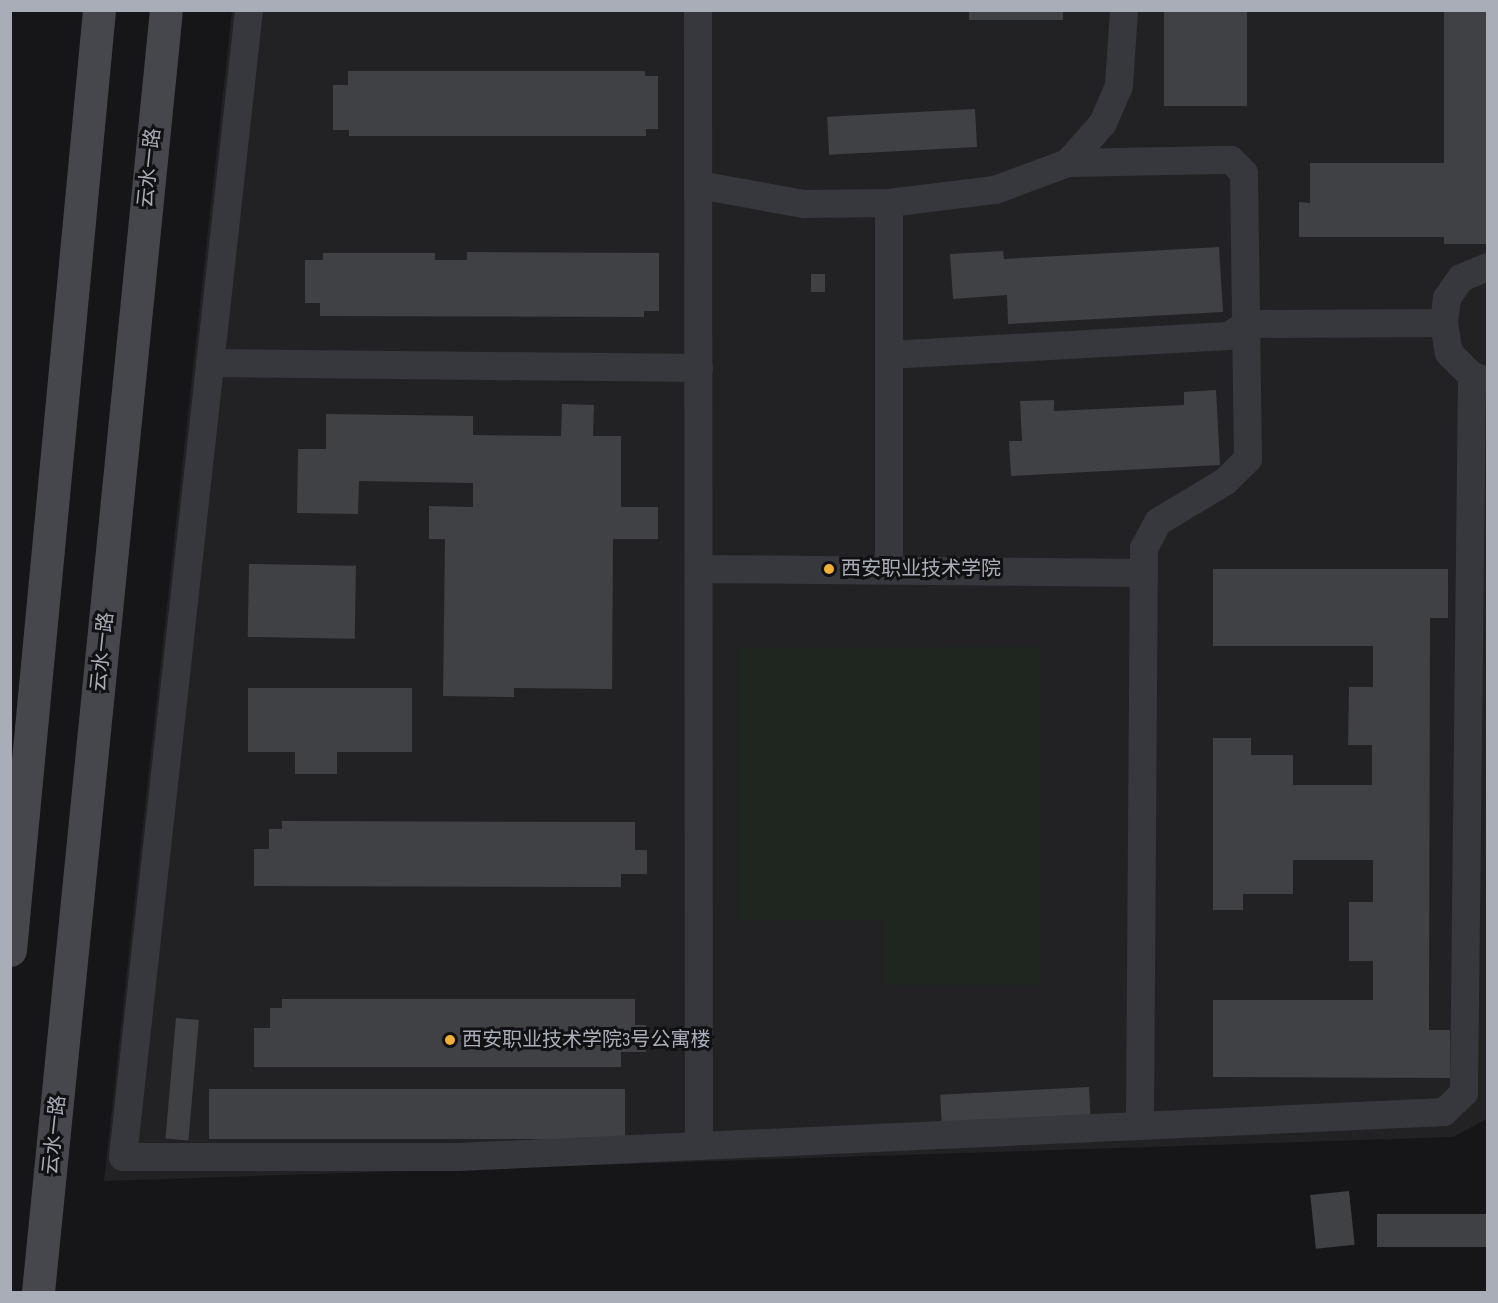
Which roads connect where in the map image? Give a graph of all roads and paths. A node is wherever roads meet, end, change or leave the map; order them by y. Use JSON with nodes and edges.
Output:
{"nodes":[{"id":1,"x":99,"y":10,"type":"edge"},
{"id":2,"x":166,"y":10,"type":"edge"},
{"id":3,"x":249,"y":10,"type":"edge"},
{"id":4,"x":698,"y":10,"type":"edge"},
{"id":5,"x":1124,"y":10,"type":"edge"},
{"id":6,"x":1068,"y":163,"type":"junction"},
{"id":7,"x":699,"y":185,"type":"junction"},
{"id":8,"x":889,"y":203,"type":"junction"},
{"id":9,"x":1488,"y":267,"type":"edge"},
{"id":10,"x":1444,"y":323,"type":"junction"},
{"id":11,"x":1247,"y":324,"type":"junction"},
{"id":12,"x":889,"y":355,"type":"junction"},
{"id":13,"x":210,"y":363,"type":"junction"},
{"id":14,"x":699,"y":368,"type":"junction"},
{"id":15,"x":1480,"y":378,"type":"edge"},
{"id":16,"x":699,"y":569,"type":"junction"},
{"id":17,"x":889,"y":570,"type":"junction"},
{"id":18,"x":1144,"y":573,"type":"junction"},
{"id":19,"x":10,"y":950,"type":"edge"},
{"id":20,"x":1140,"y":1126,"type":"junction"},
{"id":21,"x":699,"y":1146,"type":"junction"},
{"id":22,"x":38,"y":1293,"type":"edge"}],
"edges":[{"from":1,"to":19,"type":"street"},
{"from":2,"to":22,"type":"street","name":"云水一路"},
{"from":3,"to":13,"type":"street"},
{"from":4,"to":7,"type":"street"},
{"from":5,"to":6,"type":"street"},
{"from":6,"to":8,"type":"street"},
{"from":6,"to":11,"type":"street"},
{"from":7,"to":8,"type":"street"},
{"from":7,"to":14,"type":"street"},
{"from":8,"to":12,"type":"street"},
{"from":9,"to":10,"type":"street"},
{"from":10,"to":11,"type":"street"},
{"from":10,"to":15,"type":"street"},
{"from":11,"to":12,"type":"street"},
{"from":11,"to":18,"type":"street"},
{"from":12,"to":17,"type":"street"},
{"from":13,"to":14,"type":"street"},
{"from":13,"to":21,"type":"street"},
{"from":14,"to":16,"type":"street"},
{"from":15,"to":20,"type":"street"},
{"from":16,"to":17,"type":"street"},
{"from":16,"to":21,"type":"street"},
{"from":17,"to":18,"type":"street"},
{"from":18,"to":20,"type":"street"},
{"from":20,"to":21,"type":"street"}]}
